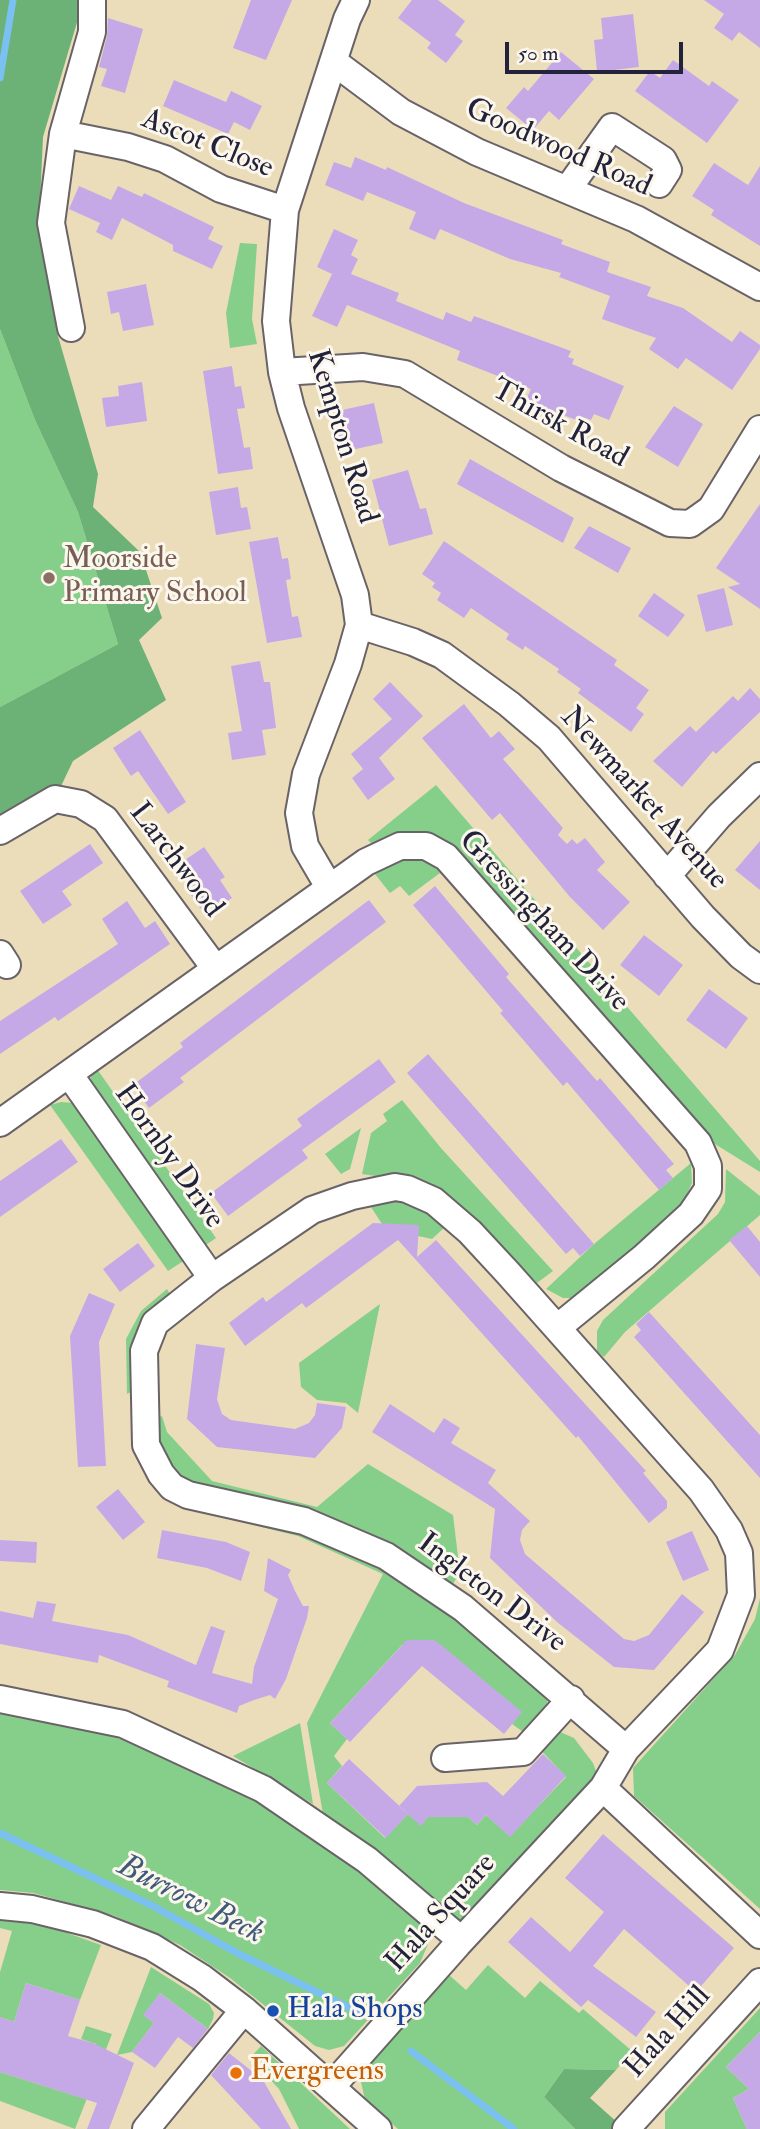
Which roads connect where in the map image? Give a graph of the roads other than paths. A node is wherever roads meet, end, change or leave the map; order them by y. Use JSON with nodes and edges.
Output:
{"nodes":[{"id":1,"x":92,"y":0,"type":"edge"},
{"id":2,"x":356,"y":0,"type":"edge"},
{"id":3,"x":334,"y":62,"type":"junction"},
{"id":4,"x":63,"y":134,"type":"junction"},
{"id":5,"x":659,"y":184,"type":"dead end"},
{"id":6,"x":568,"y":190,"type":"junction"},
{"id":7,"x":285,"y":210,"type":"junction"},
{"id":8,"x":760,"y":287,"type":"edge"},
{"id":9,"x":71,"y":328,"type":"dead end"},
{"id":10,"x":282,"y":372,"type":"junction"},
{"id":11,"x":760,"y":429,"type":"edge"},
{"id":12,"x":359,"y":625,"type":"junction"},
{"id":13,"x":760,"y":776,"type":"edge"},
{"id":14,"x":0,"y":831,"type":"edge"},
{"id":15,"x":667,"y":876,"type":"junction"},
{"id":16,"x":329,"y":887,"type":"junction"},
{"id":17,"x":215,"y":968,"type":"junction"},
{"id":18,"x":760,"y":970,"type":"edge"},
{"id":19,"x":69,"y":1074,"type":"junction"},
{"id":20,"x":0,"y":1122,"type":"edge"},
{"id":21,"x":212,"y":1278,"type":"junction"},
{"id":22,"x":557,"y":1328,"type":"junction"},
{"id":23,"x":0,"y":1699,"type":"edge"},
{"id":24,"x":571,"y":1699,"type":"junction"},
{"id":25,"x":626,"y":1749,"type":"junction"},
{"id":26,"x":445,"y":1758,"type":"dead end"},
{"id":27,"x":603,"y":1788,"type":"junction"},
{"id":28,"x":0,"y":1906,"type":"edge"},
{"id":29,"x":760,"y":1934,"type":"edge"},
{"id":30,"x":461,"y":1940,"type":"junction"},
{"id":31,"x":760,"y":1982,"type":"edge"},
{"id":32,"x":244,"y":2010,"type":"junction"},
{"id":33,"x":332,"y":2086,"type":"junction"},
{"id":34,"x":630,"y":2128,"type":"edge"},
{"id":35,"x":146,"y":2129,"type":"edge"},
{"id":36,"x":378,"y":2129,"type":"edge"}],
"edges":[{"from":1,"to":4,"type":"street"},
{"from":2,"to":3,"type":"street","name":"Kempton Road"},
{"from":3,"to":6,"type":"street","name":"Goodwood Road"},
{"from":3,"to":7,"type":"street","name":"Kempton Road"},
{"from":4,"to":7,"type":"street","name":"Ascot Close"},
{"from":4,"to":9,"type":"street"},
{"from":5,"to":6,"type":"street"},
{"from":6,"to":8,"type":"street","name":"Goodwood Road"},
{"from":7,"to":10,"type":"street","name":"Kempton Road"},
{"from":10,"to":11,"type":"street","name":"Thirsk Road"},
{"from":10,"to":12,"type":"street","name":"Kempton Road"},
{"from":12,"to":15,"type":"street","name":"Newmarket Avenue"},
{"from":12,"to":16,"type":"street","name":"Kempton Road"},
{"from":13,"to":15,"type":"street"},
{"from":14,"to":17,"type":"street","name":"Larchwood"},
{"from":15,"to":18,"type":"street","name":"Newmarket Avenue"},
{"from":16,"to":17,"type":"street","name":"Gressingham Drive"},
{"from":16,"to":22,"type":"street","name":"Gressingham Drive"},
{"from":17,"to":19,"type":"street","name":"Gressingham Drive"},
{"from":19,"to":20,"type":"street","name":"Gressingham Drive"},
{"from":19,"to":21,"type":"street","name":"Hornby Drive"},
{"from":21,"to":22,"type":"street","name":"Ingleton Drive"},
{"from":21,"to":24,"type":"street","name":"Ingleton Drive"},
{"from":22,"to":25,"type":"street","name":"Ingleton Drive"},
{"from":23,"to":30,"type":"street"},
{"from":24,"to":25,"type":"street","name":"Ingleton Drive"},
{"from":24,"to":26,"type":"street"},
{"from":25,"to":27,"type":"street","name":"Hala Square"},
{"from":27,"to":29,"type":"street"},
{"from":27,"to":30,"type":"street","name":"Hala Square"},
{"from":28,"to":32,"type":"street"},
{"from":30,"to":33,"type":"street","name":"Hala Square"},
{"from":31,"to":34,"type":"street","name":"Hala Hill"},
{"from":32,"to":33,"type":"street"},
{"from":32,"to":35,"type":"street"},
{"from":33,"to":36,"type":"street"}]}
